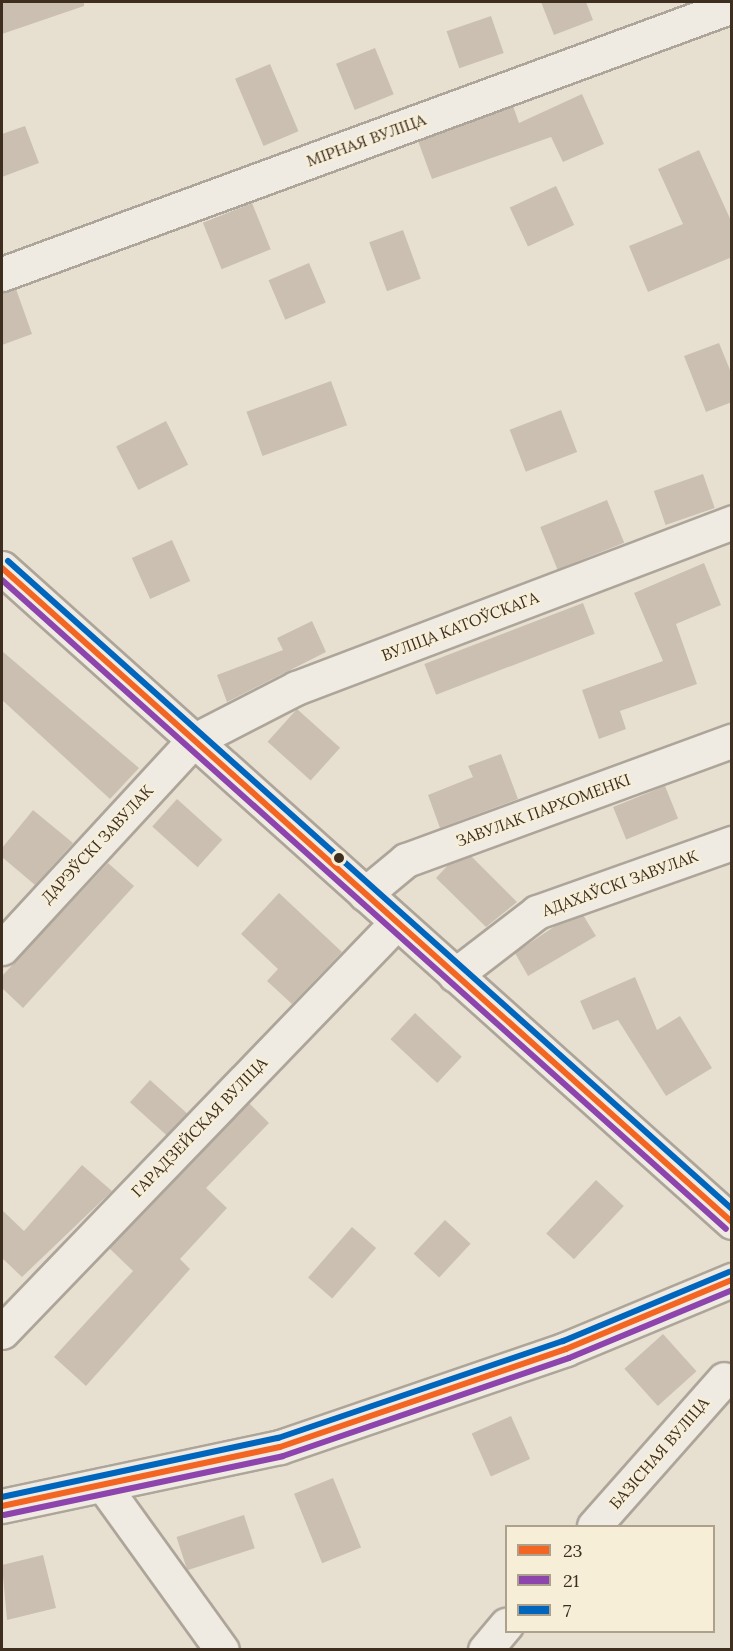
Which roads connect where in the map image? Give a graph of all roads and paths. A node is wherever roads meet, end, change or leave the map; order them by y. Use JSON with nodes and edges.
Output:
{"nodes":[{"id":1,"x":732,"y":6,"type":"edge"},
{"id":2,"x":2,"y":274,"type":"edge"},
{"id":3,"x":732,"y":522,"type":"edge"},
{"id":4,"x":2,"y":568,"type":"edge"},
{"id":5,"x":194,"y":741,"type":"junction"},
{"id":6,"x":732,"y":741,"type":"edge"},
{"id":7,"x":732,"y":843,"type":"edge"},
{"id":8,"x":365,"y":894,"type":"junction"},
{"id":9,"x":396,"y":923,"type":"junction"},
{"id":10,"x":2,"y":948,"type":"edge"},
{"id":11,"x":455,"y":975,"type":"junction"},
{"id":12,"x":732,"y":1222,"type":"edge"},
{"id":13,"x":732,"y":1280,"type":"edge"},
{"id":14,"x":2,"y":1332,"type":"edge"},
{"id":15,"x":724,"y":1379,"type":"dead end"},
{"id":16,"x":103,"y":1485,"type":"junction"},
{"id":17,"x":2,"y":1506,"type":"edge"},
{"id":18,"x":596,"y":1525,"type":"edge"},
{"id":19,"x":505,"y":1628,"type":"edge"},
{"id":20,"x":222,"y":1650,"type":"edge"},
{"id":21,"x":485,"y":1650,"type":"edge"}],
"edges":[{"from":1,"to":2,"type":"street","name":"МІРНАЯ ВУЛІЦА"},
{"from":3,"to":5,"type":"street","name":"ВУЛІЦА КАТОЎСКАГА"},
{"from":4,"to":5,"type":"street"},
{"from":5,"to":8,"type":"street"},
{"from":5,"to":10,"type":"street","name":"ДАРЭЎСКІ ЗАВУЛАК"},
{"from":6,"to":8,"type":"street","name":"ЗАВУЛАК ПАРХОМЕНКІ"},
{"from":7,"to":11,"type":"street","name":"АДАХАЎСКІ ЗАВУЛАК"},
{"from":8,"to":9,"type":"street"},
{"from":9,"to":11,"type":"street"},
{"from":9,"to":14,"type":"street","name":"ГАРАДЗЕЙСКАЯ ВУЛІЦА"},
{"from":11,"to":12,"type":"street"},
{"from":13,"to":16,"type":"street"},
{"from":15,"to":18,"type":"street","name":"БАЗІСНАЯ ВУЛІЦА"},
{"from":16,"to":17,"type":"street"},
{"from":16,"to":20,"type":"street"},
{"from":19,"to":21,"type":"street"}]}
